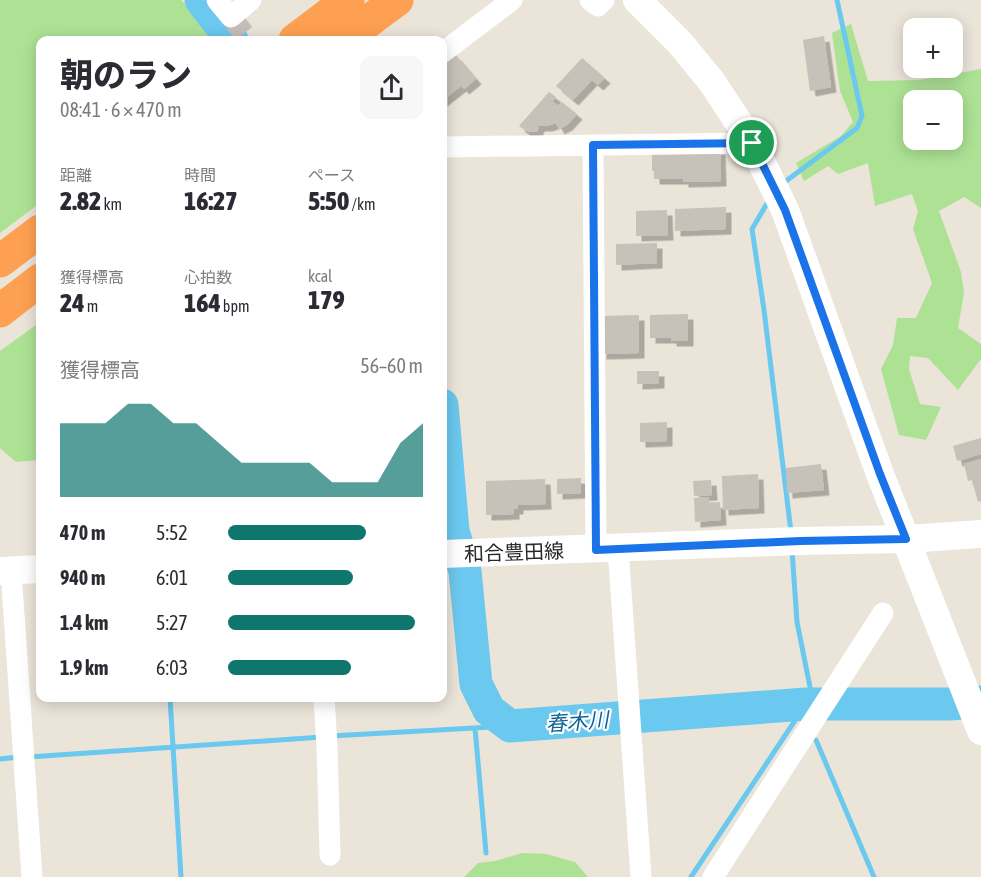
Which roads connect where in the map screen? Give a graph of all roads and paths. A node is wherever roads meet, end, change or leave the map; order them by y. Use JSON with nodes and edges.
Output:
{"nodes":[{"id":1,"x":217,"y":0,"type":"edge"},
{"id":2,"x":251,"y":0,"type":"edge"},
{"id":3,"x":348,"y":0,"type":"edge"},
{"id":4,"x":397,"y":0,"type":"edge"},
{"id":5,"x":512,"y":0,"type":"edge"},
{"id":6,"x":591,"y":0,"type":"edge"},
{"id":7,"x":604,"y":0,"type":"edge"},
{"id":8,"x":637,"y":0,"type":"edge"},
{"id":9,"x":300,"y":36,"type":"edge"},
{"id":10,"x":348,"y":36,"type":"edge"},
{"id":11,"x":447,"y":49,"type":"edge"},
{"id":12,"x":752,"y":143,"type":"junction"},
{"id":13,"x":593,"y":145,"type":"junction"},
{"id":14,"x":447,"y":147,"type":"edge"},
{"id":15,"x":36,"y":234,"type":"edge"},
{"id":16,"x":0,"y":261,"type":"edge"},
{"id":17,"x":36,"y":276,"type":"edge"},
{"id":18,"x":36,"y":283,"type":"edge"},
{"id":19,"x":0,"y":295,"type":"edge"},
{"id":20,"x":0,"y":311,"type":"edge"},
{"id":21,"x":981,"y":534,"type":"edge"},
{"id":22,"x":906,"y":539,"type":"junction"},
{"id":23,"x":607,"y":549,"type":"junction"},
{"id":24,"x":454,"y":554,"type":"edge"},
{"id":25,"x":36,"y":569,"type":"edge"},
{"id":26,"x":5,"y":571,"type":"edge"},
{"id":27,"x":883,"y":613,"type":"dead end"},
{"id":28,"x":324,"y":702,"type":"edge"},
{"id":29,"x":979,"y":726,"type":"edge"},
{"id":30,"x":330,"y":855,"type":"dead end"},
{"id":31,"x":32,"y":877,"type":"edge"},
{"id":32,"x":641,"y":877,"type":"edge"},
{"id":33,"x":713,"y":877,"type":"edge"}],
"edges":[{"from":1,"to":2,"type":"street"},
{"from":3,"to":9,"type":"highway"},
{"from":4,"to":10,"type":"highway"},
{"from":5,"to":11,"type":"street"},
{"from":6,"to":7,"type":"street"},
{"from":8,"to":12,"type":"street"},
{"from":12,"to":13,"type":"street"},
{"from":12,"to":22,"type":"street"},
{"from":13,"to":14,"type":"street"},
{"from":13,"to":23,"type":"street"},
{"from":15,"to":16,"type":"highway"},
{"from":17,"to":19,"type":"highway"},
{"from":18,"to":20,"type":"highway"},
{"from":21,"to":22,"type":"street","name":"和合豊田線"},
{"from":22,"to":23,"type":"street","name":"和合豊田線"},
{"from":22,"to":29,"type":"street"},
{"from":23,"to":24,"type":"street","name":"和合豊田線"},
{"from":23,"to":32,"type":"street"},
{"from":25,"to":26,"type":"street"},
{"from":26,"to":31,"type":"street"},
{"from":27,"to":33,"type":"street"},
{"from":28,"to":30,"type":"street"}]}
